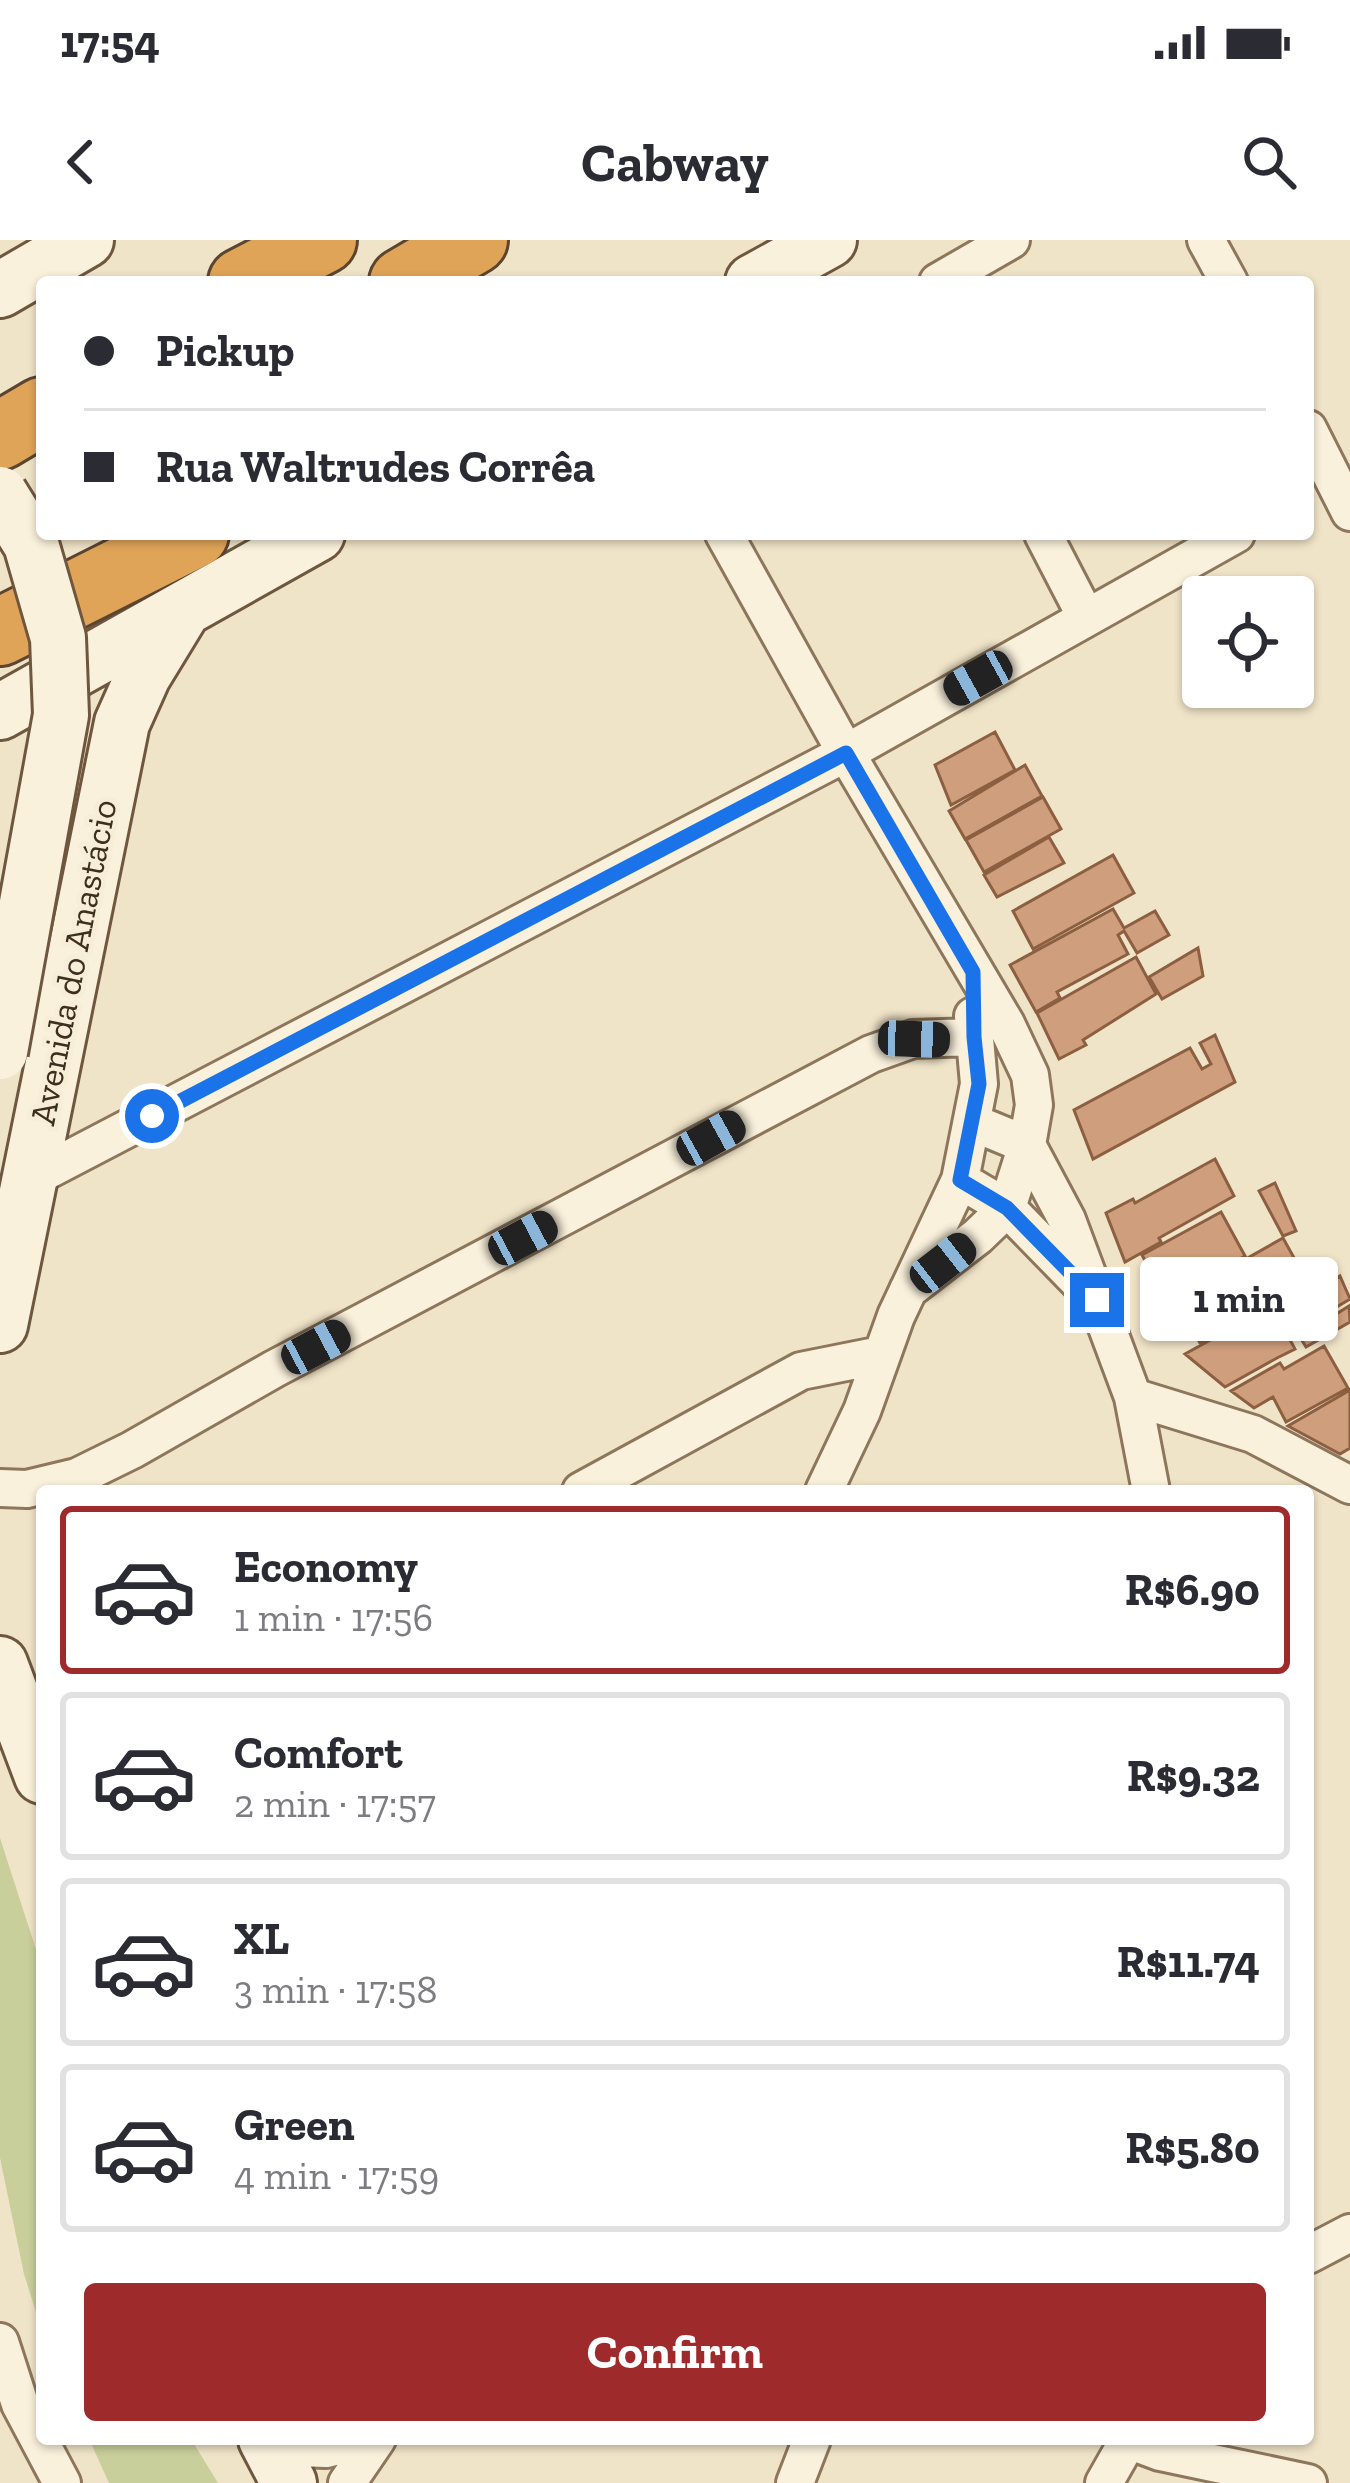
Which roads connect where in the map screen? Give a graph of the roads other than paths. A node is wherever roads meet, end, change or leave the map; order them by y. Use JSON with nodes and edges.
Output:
{"nodes":[{"id":1,"x":86,"y":240,"type":"edge"},
{"id":2,"x":474,"y":240,"type":"edge"},
{"id":3,"x":829,"y":240,"type":"edge"},
{"id":4,"x":1011,"y":240,"type":"edge"},
{"id":5,"x":1206,"y":240,"type":"edge"},
{"id":6,"x":320,"y":242,"type":"edge"},
{"id":7,"x":254,"y":276,"type":"edge"},
{"id":8,"x":264,"y":276,"type":"edge"},
{"id":9,"x":413,"y":276,"type":"edge"},
{"id":10,"x":764,"y":276,"type":"edge"},
{"id":11,"x":948,"y":276,"type":"edge"},
{"id":12,"x":1226,"y":276,"type":"edge"},
{"id":13,"x":0,"y":290,"type":"edge"},
{"id":14,"x":36,"y":388,"type":"edge"},
{"id":15,"x":0,"y":406,"type":"edge"},
{"id":16,"x":36,"y":414,"type":"edge"},
{"id":17,"x":0,"y":436,"type":"edge"},
{"id":18,"x":1314,"y":446,"type":"edge"},
{"id":19,"x":0,"y":494,"type":"edge"},
{"id":20,"x":1331,"y":495,"type":"edge"},
{"id":21,"x":36,"y":502,"type":"edge"},
{"id":22,"x":0,"y":524,"type":"edge"},
{"id":23,"x":183,"y":540,"type":"edge"},
{"id":24,"x":307,"y":540,"type":"edge"},
{"id":25,"x":727,"y":540,"type":"edge"},
{"id":26,"x":1046,"y":540,"type":"edge"},
{"id":27,"x":1225,"y":540,"type":"edge"},
{"id":28,"x":182,"y":612,"type":"junction"},
{"id":29,"x":1086,"y":617,"type":"junction"},
{"id":30,"x":0,"y":632,"type":"edge"},
{"id":31,"x":0,"y":712,"type":"edge"},
{"id":32,"x":846,"y":753,"type":"junction"},
{"id":33,"x":973,"y":972,"type":"junction"},
{"id":34,"x":974,"y":1037,"type":"junction"},
{"id":35,"x":0,"y":1052,"type":"edge"},
{"id":36,"x":974,"y":1124,"type":"junction"},
{"id":37,"x":1027,"y":1145,"type":"junction"},
{"id":38,"x":29,"y":1180,"type":"junction"},
{"id":39,"x":960,"y":1180,"type":"junction"},
{"id":40,"x":1007,"y":1208,"type":"junction"},
{"id":41,"x":908,"y":1290,"type":"junction"},
{"id":42,"x":1097,"y":1300,"type":"junction"},
{"id":43,"x":0,"y":1324,"type":"edge"},
{"id":44,"x":881,"y":1355,"type":"junction"},
{"id":45,"x":1133,"y":1396,"type":"junction"},
{"id":46,"x":44,"y":1485,"type":"edge"},
{"id":47,"x":592,"y":1485,"type":"edge"},
{"id":48,"x":827,"y":1485,"type":"edge"},
{"id":49,"x":1150,"y":1485,"type":"edge"},
{"id":50,"x":1350,"y":1485,"type":"edge"},
{"id":51,"x":36,"y":1487,"type":"edge"},
{"id":52,"x":0,"y":1489,"type":"edge"},
{"id":53,"x":1350,"y":2234,"type":"edge"},
{"id":54,"x":1314,"y":2252,"type":"edge"},
{"id":55,"x":0,"y":2342,"type":"edge"},
{"id":56,"x":36,"y":2434,"type":"edge"},
{"id":57,"x":42,"y":2445,"type":"edge"},
{"id":58,"x":341,"y":2445,"type":"edge"},
{"id":59,"x":373,"y":2445,"type":"edge"},
{"id":60,"x":810,"y":2445,"type":"edge"},
{"id":61,"x":1125,"y":2445,"type":"edge"},
{"id":62,"x":1143,"y":2445,"type":"edge"},
{"id":63,"x":275,"y":2456,"type":"edge"},
{"id":64,"x":62,"y":2483,"type":"edge"},
{"id":65,"x":347,"y":2483,"type":"edge"},
{"id":66,"x":795,"y":2483,"type":"edge"},
{"id":67,"x":1104,"y":2483,"type":"edge"},
{"id":68,"x":1308,"y":2483,"type":"edge"}],
"edges":[{"from":1,"to":13,"type":"main road"},
{"from":2,"to":9,"type":"highway"},
{"from":3,"to":10,"type":"main road"},
{"from":4,"to":11,"type":"street"},
{"from":5,"to":12,"type":"street"},
{"from":6,"to":7,"type":"highway"},
{"from":6,"to":8,"type":"highway"},
{"from":14,"to":15,"type":"highway"},
{"from":16,"to":17,"type":"highway"},
{"from":18,"to":20,"type":"street"},
{"from":19,"to":35,"type":"main road","bridge":true},
{"from":21,"to":22,"type":"highway"},
{"from":23,"to":30,"type":"highway"},
{"from":24,"to":28,"type":"main road"},
{"from":25,"to":32,"type":"street"},
{"from":26,"to":29,"type":"street"},
{"from":27,"to":29,"type":"street"},
{"from":28,"to":31,"type":"main road"},
{"from":28,"to":38,"type":"main road","name":"Avenida do Anastácio"},
{"from":29,"to":32,"type":"street"},
{"from":32,"to":33,"type":"street"},
{"from":32,"to":38,"type":"street"},
{"from":33,"to":34,"type":"street"},
{"from":33,"to":37,"type":"street"},
{"from":34,"to":36,"type":"street"},
{"from":34,"to":46,"type":"street"},
{"from":36,"to":37,"type":"street"},
{"from":36,"to":39,"type":"street"},
{"from":37,"to":40,"type":"street"},
{"from":37,"to":42,"type":"street"},
{"from":38,"to":43,"type":"main road","name":"Avenida do Anastácio"},
{"from":39,"to":40,"type":"street"},
{"from":39,"to":41,"type":"street"},
{"from":40,"to":41,"type":"street"},
{"from":40,"to":42,"type":"street"},
{"from":41,"to":44,"type":"street"},
{"from":42,"to":45,"type":"street"},
{"from":44,"to":47,"type":"street"},
{"from":44,"to":48,"type":"street"},
{"from":45,"to":49,"type":"street"},
{"from":45,"to":50,"type":"street"},
{"from":51,"to":52,"type":"street"},
{"from":53,"to":54,"type":"street"},
{"from":55,"to":56,"type":"street"},
{"from":57,"to":64,"type":"street"},
{"from":58,"to":63,"type":"street"},
{"from":59,"to":65,"type":"street"},
{"from":60,"to":66,"type":"street"},
{"from":61,"to":67,"type":"street"},
{"from":62,"to":68,"type":"street"}]}
